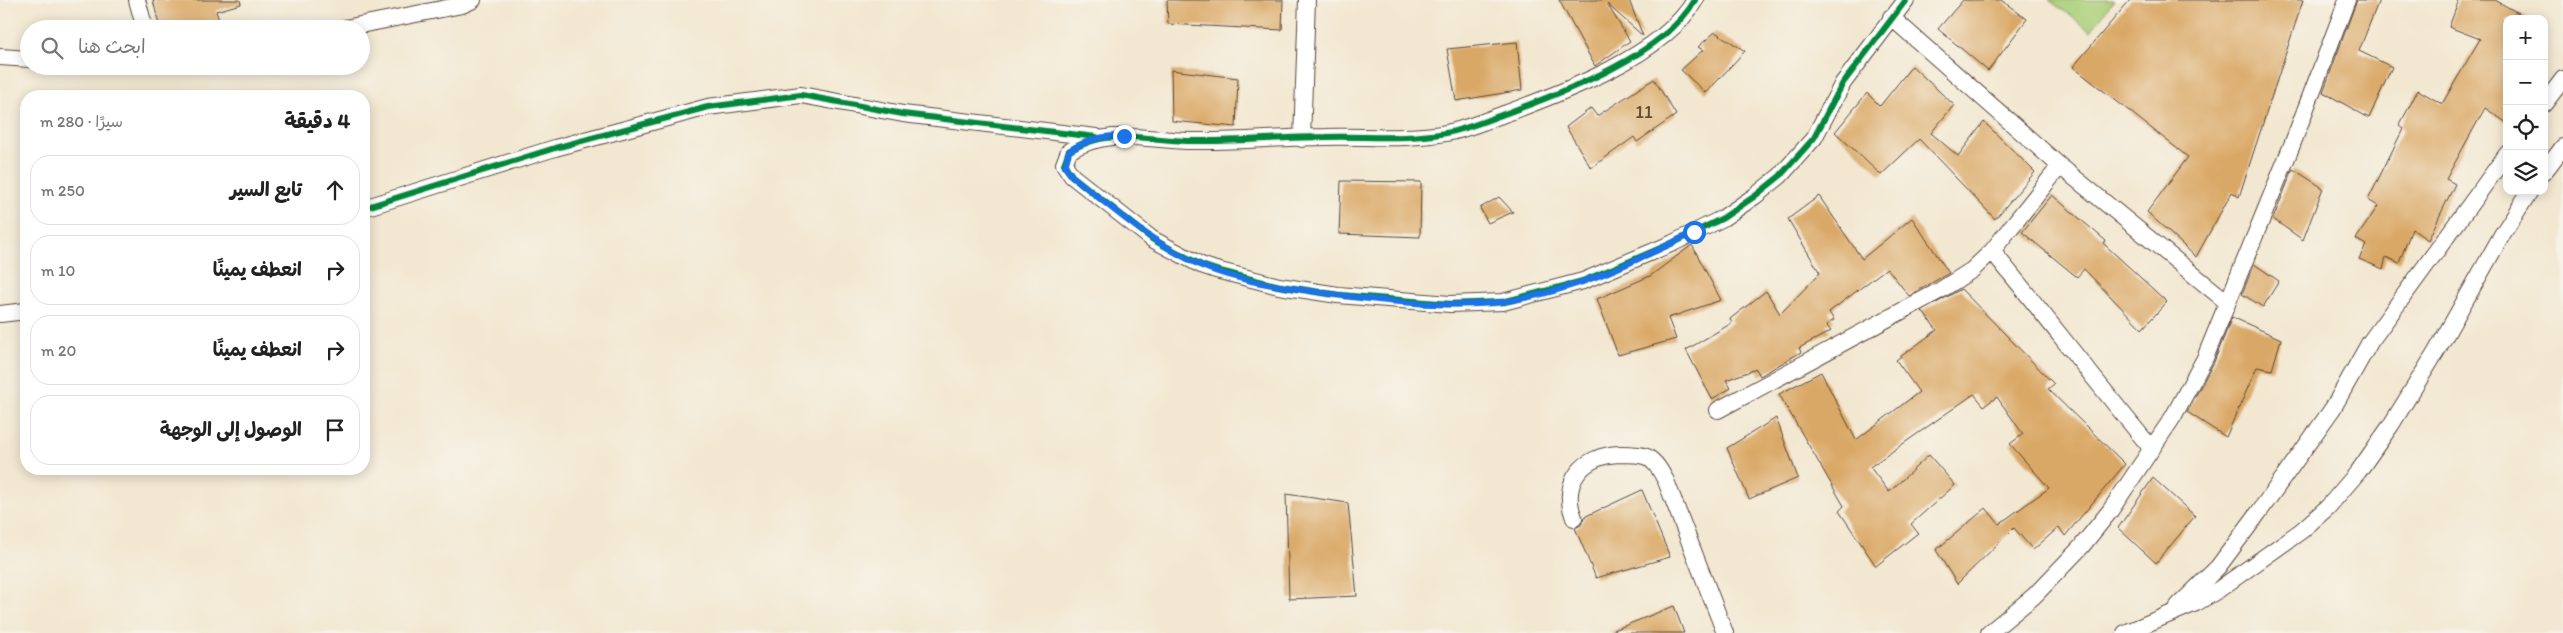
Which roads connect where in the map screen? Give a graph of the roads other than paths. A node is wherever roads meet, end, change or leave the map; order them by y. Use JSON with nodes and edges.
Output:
{"nodes":[{"id":1,"x":137,"y":0,"type":"edge"},
{"id":2,"x":473,"y":0,"type":"edge"},
{"id":3,"x":1307,"y":0,"type":"edge"},
{"id":4,"x":1695,"y":0,"type":"edge"},
{"id":5,"x":1906,"y":0,"type":"edge"},
{"id":6,"x":2347,"y":0,"type":"edge"},
{"id":7,"x":1891,"y":17,"type":"junction"},
{"id":8,"x":143,"y":20,"type":"edge"},
{"id":9,"x":370,"y":23,"type":"edge"},
{"id":10,"x":0,"y":57,"type":"edge"},
{"id":11,"x":20,"y":58,"type":"edge"},
{"id":12,"x":2563,"y":79,"type":"edge"},
{"id":13,"x":2548,"y":99,"type":"edge"},
{"id":14,"x":1098,"y":137,"type":"junction"},
{"id":15,"x":1302,"y":139,"type":"junction"},
{"id":16,"x":2563,"y":146,"type":"edge"},
{"id":17,"x":2503,"y":159,"type":"edge"},
{"id":18,"x":2060,"y":166,"type":"junction"},
{"id":19,"x":2548,"y":167,"type":"edge"},
{"id":20,"x":2528,"y":195,"type":"edge"},
{"id":21,"x":370,"y":206,"type":"edge"},
{"id":22,"x":1992,"y":251,"type":"junction"},
{"id":23,"x":2227,"y":302,"type":"junction"},
{"id":24,"x":20,"y":312,"type":"edge"},
{"id":25,"x":0,"y":314,"type":"edge"},
{"id":26,"x":1718,"y":410,"type":"dead end"},
{"id":27,"x":2152,"y":449,"type":"junction"},
{"id":28,"x":1574,"y":518,"type":"dead end"},
{"id":29,"x":2166,"y":615,"type":"junction"},
{"id":30,"x":1725,"y":633,"type":"edge"},
{"id":31,"x":1989,"y":633,"type":"edge"},
{"id":32,"x":2125,"y":633,"type":"edge"}],
"edges":[{"from":1,"to":8,"type":"street"},
{"from":2,"to":9,"type":"street"},
{"from":3,"to":15,"type":"street"},
{"from":4,"to":15,"type":"street"},
{"from":5,"to":7,"type":"street"},
{"from":6,"to":23,"type":"street"},
{"from":7,"to":14,"type":"street"},
{"from":7,"to":18,"type":"street"},
{"from":10,"to":11,"type":"street"},
{"from":12,"to":13,"type":"street"},
{"from":14,"to":15,"type":"street"},
{"from":14,"to":21,"type":"street"},
{"from":16,"to":19,"type":"street"},
{"from":17,"to":29,"type":"street"},
{"from":18,"to":22,"type":"street"},
{"from":18,"to":23,"type":"street"},
{"from":20,"to":29,"type":"street"},
{"from":22,"to":26,"type":"street"},
{"from":22,"to":27,"type":"street"},
{"from":23,"to":27,"type":"street"},
{"from":24,"to":25,"type":"street"},
{"from":27,"to":31,"type":"street"},
{"from":28,"to":30,"type":"street"},
{"from":29,"to":32,"type":"street"}]}
